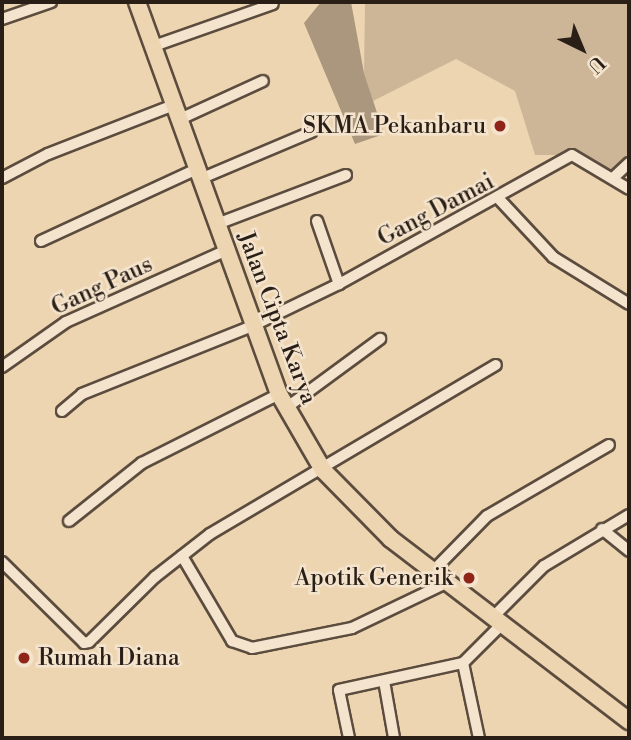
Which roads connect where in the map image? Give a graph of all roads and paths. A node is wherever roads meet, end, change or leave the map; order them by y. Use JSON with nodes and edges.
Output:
{"nodes":[{"id":1,"x":51,"y":2,"type":"edge"},
{"id":2,"x":137,"y":2,"type":"edge"},
{"id":3,"x":273,"y":5,"type":"dead end"},
{"id":4,"x":2,"y":19,"type":"edge"},
{"id":5,"x":151,"y":47,"type":"junction"},
{"id":6,"x":263,"y":81,"type":"dead end"},
{"id":7,"x":178,"y":112,"type":"junction"},
{"id":8,"x":311,"y":132,"type":"dead end"},
{"id":9,"x":629,"y":163,"type":"edge"},
{"id":10,"x":198,"y":174,"type":"junction"},
{"id":11,"x":346,"y":175,"type":"dead end"},
{"id":12,"x":2,"y":178,"type":"edge"},
{"id":13,"x":613,"y":178,"type":"junction"},
{"id":14,"x":629,"y":189,"type":"edge"},
{"id":15,"x":499,"y":199,"type":"junction"},
{"id":16,"x":317,"y":221,"type":"dead end"},
{"id":17,"x":217,"y":224,"type":"junction"},
{"id":18,"x":41,"y":242,"type":"dead end"},
{"id":19,"x":225,"y":251,"type":"junction"},
{"id":20,"x":339,"y":284,"type":"junction"},
{"id":21,"x":629,"y":304,"type":"edge"},
{"id":22,"x":253,"y":326,"type":"junction"},
{"id":23,"x":380,"y":340,"type":"dead end"},
{"id":24,"x":496,"y":365,"type":"dead end"},
{"id":25,"x":2,"y":367,"type":"edge"},
{"id":26,"x":283,"y":401,"type":"junction"},
{"id":27,"x":62,"y":411,"type":"dead end"},
{"id":28,"x":608,"y":445,"type":"dead end"},
{"id":29,"x":323,"y":470,"type":"junction"},
{"id":30,"x":629,"y":514,"type":"edge"},
{"id":31,"x":69,"y":521,"type":"dead end"},
{"id":32,"x":602,"y":529,"type":"junction"},
{"id":33,"x":629,"y":551,"type":"edge"},
{"id":34,"x":182,"y":556,"type":"junction"},
{"id":35,"x":2,"y":562,"type":"edge"},
{"id":36,"x":433,"y":571,"type":"junction"},
{"id":37,"x":448,"y":583,"type":"junction"},
{"id":38,"x":498,"y":620,"type":"junction"},
{"id":39,"x":463,"y":663,"type":"junction"},
{"id":40,"x":384,"y":681,"type":"junction"},
{"id":41,"x":629,"y":721,"type":"edge"},
{"id":42,"x":349,"y":738,"type":"edge"},
{"id":43,"x":394,"y":738,"type":"edge"},
{"id":44,"x":479,"y":738,"type":"edge"}],
"edges":[{"from":1,"to":4,"type":"street"},
{"from":2,"to":5,"type":"main road","name":"Jalan Cipta Karya"},
{"from":3,"to":5,"type":"street"},
{"from":5,"to":7,"type":"main road","name":"Jalan Cipta Karya"},
{"from":6,"to":7,"type":"street"},
{"from":7,"to":10,"type":"main road","name":"Jalan Cipta Karya"},
{"from":7,"to":12,"type":"street"},
{"from":8,"to":10,"type":"street"},
{"from":9,"to":13,"type":"street"},
{"from":10,"to":17,"type":"main road","name":"Jalan Cipta Karya"},
{"from":10,"to":18,"type":"street"},
{"from":11,"to":17,"type":"street"},
{"from":13,"to":14,"type":"street"},
{"from":13,"to":15,"type":"street","name":"Gang Damai"},
{"from":15,"to":20,"type":"street","name":"Gang Damai"},
{"from":15,"to":21,"type":"street"},
{"from":16,"to":20,"type":"street"},
{"from":17,"to":19,"type":"main road","name":"Jalan Cipta Karya"},
{"from":19,"to":22,"type":"main road","name":"Jalan Cipta Karya"},
{"from":19,"to":25,"type":"street","name":"Gang Paus"},
{"from":20,"to":22,"type":"street","name":"Gang Damai"},
{"from":22,"to":26,"type":"main road","name":"Jalan Cipta Karya"},
{"from":22,"to":27,"type":"street","name":"Gang Damai"},
{"from":23,"to":26,"type":"street"},
{"from":24,"to":29,"type":"street"},
{"from":26,"to":29,"type":"main road","name":"Jalan Cipta Karya"},
{"from":26,"to":31,"type":"street"},
{"from":28,"to":36,"type":"street"},
{"from":29,"to":34,"type":"street"},
{"from":29,"to":36,"type":"main road","name":"Jalan Cipta Karya"},
{"from":30,"to":32,"type":"street"},
{"from":32,"to":33,"type":"street"},
{"from":32,"to":38,"type":"street"},
{"from":34,"to":35,"type":"street"},
{"from":34,"to":37,"type":"street"},
{"from":36,"to":37,"type":"main road","name":"Jalan Cipta Karya"},
{"from":37,"to":38,"type":"main road","name":"Jalan Cipta Karya"},
{"from":38,"to":39,"type":"street"},
{"from":38,"to":41,"type":"main road","name":"Jalan Cipta Karya"},
{"from":39,"to":40,"type":"street"},
{"from":39,"to":44,"type":"street"},
{"from":40,"to":42,"type":"street"},
{"from":40,"to":43,"type":"street"}]}
